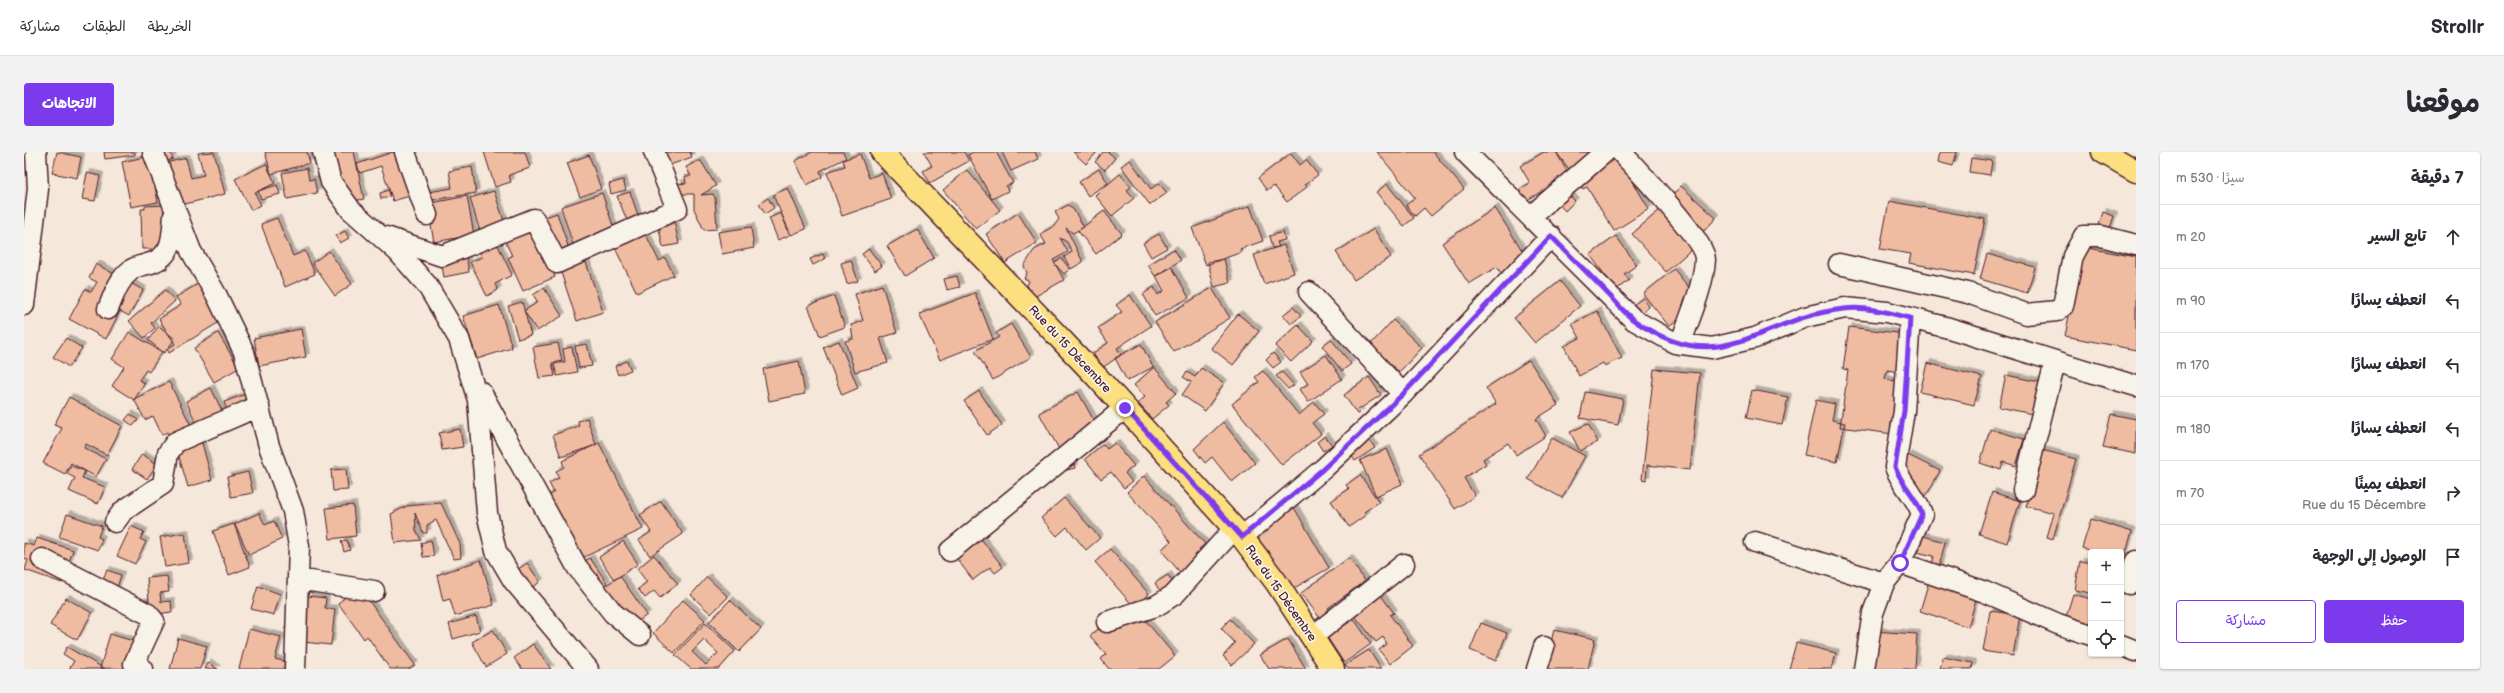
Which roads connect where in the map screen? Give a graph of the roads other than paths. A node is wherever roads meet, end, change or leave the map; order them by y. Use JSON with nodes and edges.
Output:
{"nodes":[{"id":1,"x":36,"y":152,"type":"edge"},
{"id":2,"x":152,"y":152,"type":"edge"},
{"id":3,"x":323,"y":152,"type":"edge"},
{"id":4,"x":405,"y":152,"type":"edge"},
{"id":5,"x":654,"y":152,"type":"edge"},
{"id":6,"x":882,"y":152,"type":"edge"},
{"id":7,"x":1605,"y":152,"type":"edge"},
{"id":8,"x":1621,"y":152,"type":"edge"},
{"id":9,"x":2103,"y":152,"type":"edge"},
{"id":10,"x":1472,"y":154,"type":"edge"},
{"id":11,"x":2136,"y":171,"type":"edge"},
{"id":12,"x":174,"y":212,"type":"junction"},
{"id":13,"x":427,"y":215,"type":"dead end"},
{"id":14,"x":1531,"y":216,"type":"junction"},
{"id":15,"x":380,"y":235,"type":"junction"},
{"id":16,"x":1551,"y":236,"type":"junction"},
{"id":17,"x":2136,"y":245,"type":"edge"},
{"id":18,"x":1839,"y":264,"type":"dead end"},
{"id":19,"x":1309,"y":292,"type":"dead end"},
{"id":20,"x":24,"y":305,"type":"edge"},
{"id":21,"x":108,"y":309,"type":"dead end"},
{"id":22,"x":1910,"y":318,"type":"junction"},
{"id":23,"x":1680,"y":344,"type":"junction"},
{"id":24,"x":2055,"y":362,"type":"junction"},
{"id":25,"x":468,"y":367,"type":"junction"},
{"id":26,"x":2136,"y":386,"type":"edge"},
{"id":27,"x":1403,"y":394,"type":"junction"},
{"id":28,"x":259,"y":406,"type":"junction"},
{"id":29,"x":1125,"y":408,"type":"junction"},
{"id":30,"x":2023,"y":490,"type":"dead end"},
{"id":31,"x":115,"y":522,"type":"dead end"},
{"id":32,"x":1238,"y":533,"type":"junction"},
{"id":33,"x":1755,"y":542,"type":"dead end"},
{"id":34,"x":950,"y":551,"type":"dead end"},
{"id":35,"x":42,"y":559,"type":"dead end"},
{"id":36,"x":2136,"y":561,"type":"edge"},
{"id":37,"x":1900,"y":563,"type":"junction"},
{"id":38,"x":1404,"y":564,"type":"dead end"},
{"id":39,"x":298,"y":579,"type":"junction"},
{"id":40,"x":1884,"y":583,"type":"junction"},
{"id":41,"x":2129,"y":584,"type":"dead end"},
{"id":42,"x":374,"y":591,"type":"dead end"},
{"id":43,"x":1107,"y":622,"type":"dead end"},
{"id":44,"x":2088,"y":634,"type":"edge"},
{"id":45,"x":640,"y":635,"type":"dead end"},
{"id":46,"x":1312,"y":637,"type":"junction"},
{"id":47,"x":2124,"y":646,"type":"edge"},
{"id":48,"x":1544,"y":647,"type":"dead end"},
{"id":49,"x":2136,"y":650,"type":"edge"},
{"id":50,"x":143,"y":669,"type":"edge"},
{"id":51,"x":294,"y":669,"type":"edge"},
{"id":52,"x":588,"y":669,"type":"edge"},
{"id":53,"x":1333,"y":669,"type":"edge"},
{"id":54,"x":1537,"y":669,"type":"edge"},
{"id":55,"x":1864,"y":669,"type":"edge"}],
"edges":[{"from":1,"to":20,"type":"street"},
{"from":2,"to":12,"type":"street"},
{"from":3,"to":15,"type":"street"},
{"from":4,"to":13,"type":"street"},
{"from":5,"to":15,"type":"street"},
{"from":6,"to":29,"type":"main road","name":"Rue du 15 Décembre"},
{"from":7,"to":14,"type":"street"},
{"from":8,"to":23,"type":"street"},
{"from":9,"to":11,"type":"main road"},
{"from":10,"to":14,"type":"street"},
{"from":12,"to":21,"type":"street"},
{"from":12,"to":28,"type":"street"},
{"from":14,"to":16,"type":"street"},
{"from":15,"to":25,"type":"street"},
{"from":16,"to":23,"type":"street"},
{"from":16,"to":27,"type":"street"},
{"from":17,"to":18,"type":"street"},
{"from":19,"to":27,"type":"street"},
{"from":22,"to":23,"type":"street"},
{"from":22,"to":24,"type":"street"},
{"from":22,"to":37,"type":"street"},
{"from":24,"to":26,"type":"street"},
{"from":24,"to":30,"type":"street"},
{"from":25,"to":45,"type":"street"},
{"from":25,"to":52,"type":"street"},
{"from":27,"to":32,"type":"street"},
{"from":28,"to":31,"type":"street"},
{"from":28,"to":39,"type":"street"},
{"from":29,"to":32,"type":"main road","name":"Rue du 15 Décembre"},
{"from":29,"to":34,"type":"street"},
{"from":32,"to":43,"type":"street"},
{"from":32,"to":46,"type":"main road","name":"Rue du 15 Décembre"},
{"from":33,"to":40,"type":"street"},
{"from":35,"to":50,"type":"street"},
{"from":36,"to":41,"type":"street"},
{"from":37,"to":40,"type":"street"},
{"from":37,"to":44,"type":"street"},
{"from":38,"to":46,"type":"street"},
{"from":39,"to":42,"type":"street"},
{"from":39,"to":51,"type":"street"},
{"from":40,"to":55,"type":"street"},
{"from":46,"to":53,"type":"main road","name":"Rue du 15 Décembre"},
{"from":47,"to":49,"type":"street"},
{"from":48,"to":54,"type":"street"}]}
